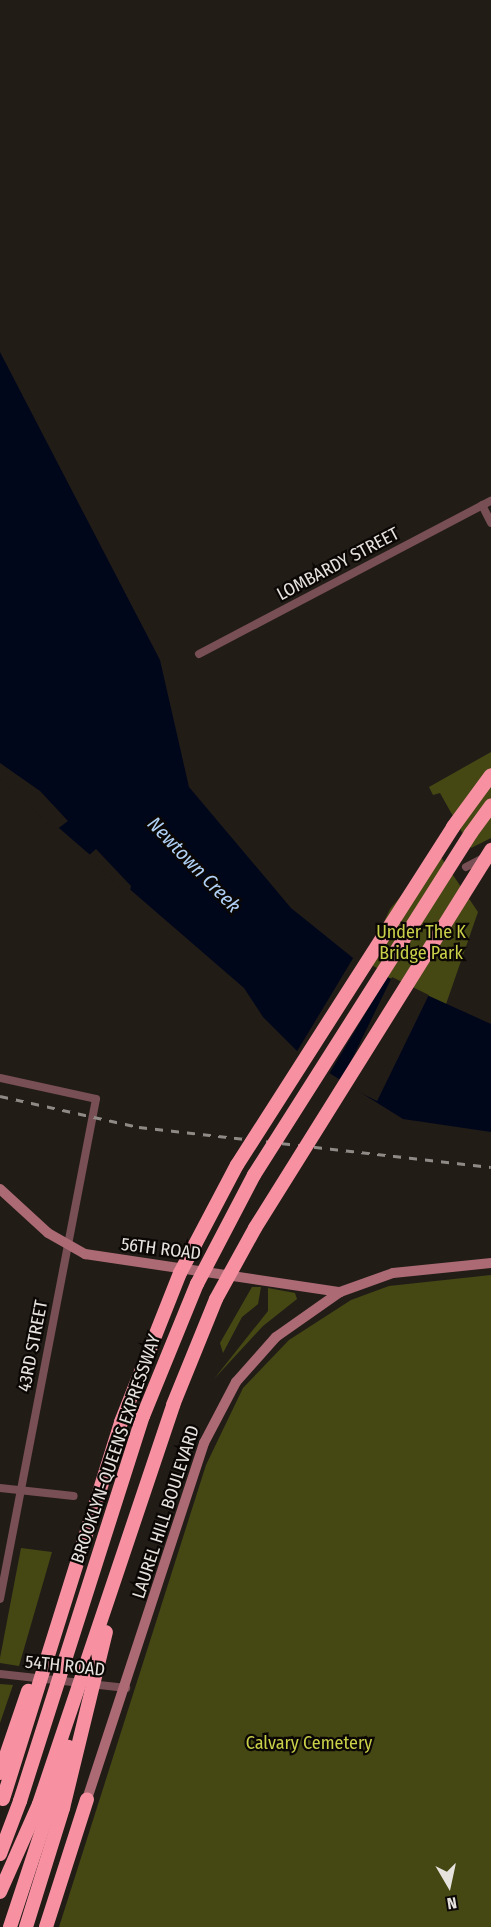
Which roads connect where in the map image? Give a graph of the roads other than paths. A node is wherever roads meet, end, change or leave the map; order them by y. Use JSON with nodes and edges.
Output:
{"nodes":[{"id":1,"x":491,"y":501,"type":"edge"},
{"id":2,"x":482,"y":506,"type":"junction"},
{"id":3,"x":491,"y":524,"type":"edge"},
{"id":4,"x":199,"y":654,"type":"dead end"},
{"id":5,"x":491,"y":775,"type":"edge"},
{"id":6,"x":491,"y":805,"type":"edge"},
{"id":7,"x":491,"y":852,"type":"edge"},
{"id":8,"x":466,"y":867,"type":"dead end"},
{"id":9,"x":0,"y":1078,"type":"edge"},
{"id":10,"x":0,"y":1189,"type":"edge"},
{"id":11,"x":68,"y":1246,"type":"junction"},
{"id":12,"x":491,"y":1263,"type":"edge"},
{"id":13,"x":340,"y":1292,"type":"junction"},
{"id":14,"x":0,"y":1488,"type":"edge"},
{"id":15,"x":21,"y":1489,"type":"junction"},
{"id":16,"x":74,"y":1496,"type":"dead end"},
{"id":17,"x":67,"y":1588,"type":"junction"},
{"id":18,"x":0,"y":1599,"type":"edge"},
{"id":19,"x":110,"y":1600,"type":"junction"},
{"id":20,"x":0,"y":1674,"type":"edge"},
{"id":21,"x":126,"y":1688,"type":"junction"},
{"id":22,"x":0,"y":1773,"type":"edge"},
{"id":23,"x":0,"y":1779,"type":"edge"},
{"id":24,"x":87,"y":1799,"type":"junction"},
{"id":25,"x":2,"y":1804,"type":"edge"},
{"id":26,"x":51,"y":1806,"type":"junction"},
{"id":27,"x":0,"y":1854,"type":"edge"},
{"id":28,"x":0,"y":1892,"type":"edge"},
{"id":29,"x":10,"y":1927,"type":"edge"},
{"id":30,"x":26,"y":1927,"type":"edge"},
{"id":31,"x":46,"y":1927,"type":"edge"}],
"edges":[{"from":1,"to":2,"type":"street","name":"LOMBARDY STREET"},
{"from":2,"to":3,"type":"street"},
{"from":2,"to":4,"type":"street","name":"LOMBARDY STREET"},
{"from":5,"to":17,"type":"highway","name":"BROOKLYN-QUEENS EXPRESSWAY","bridge":true},
{"from":6,"to":27,"type":"highway","name":"BROOKLYN-QUEENS EXPRESSWAY","bridge":true},
{"from":7,"to":8,"type":"street"},
{"from":7,"to":19,"type":"highway","bridge":true},
{"from":9,"to":11,"type":"street","name":"43RD STREET"},
{"from":10,"to":11,"type":"main road","name":"56TH ROAD"},
{"from":11,"to":13,"type":"main road","name":"56TH ROAD"},
{"from":11,"to":15,"type":"street","name":"43RD STREET"},
{"from":12,"to":13,"type":"main road","name":"LAUREL HILL BOULEVARD"},
{"from":13,"to":21,"type":"main road","name":"LAUREL HILL BOULEVARD"},
{"from":14,"to":15,"type":"street"},
{"from":15,"to":16,"type":"street"},
{"from":15,"to":18,"type":"street","name":"43RD STREET"},
{"from":17,"to":22,"type":"highway","bridge":true},
{"from":17,"to":25,"type":"highway","name":"BROOKLYN-QUEENS EXPRESSWAY","bridge":true},
{"from":19,"to":26,"type":"highway","bridge":true},
{"from":19,"to":26,"type":"highway","bridge":true},
{"from":20,"to":21,"type":"street","name":"54TH ROAD"},
{"from":21,"to":24,"type":"main road","name":"LAUREL HILL BOULEVARD"},
{"from":23,"to":24,"type":"street"},
{"from":24,"to":31,"type":"highway"},
{"from":26,"to":28,"type":"highway"},
{"from":26,"to":29,"type":"highway"},
{"from":26,"to":30,"type":"highway"}]}
